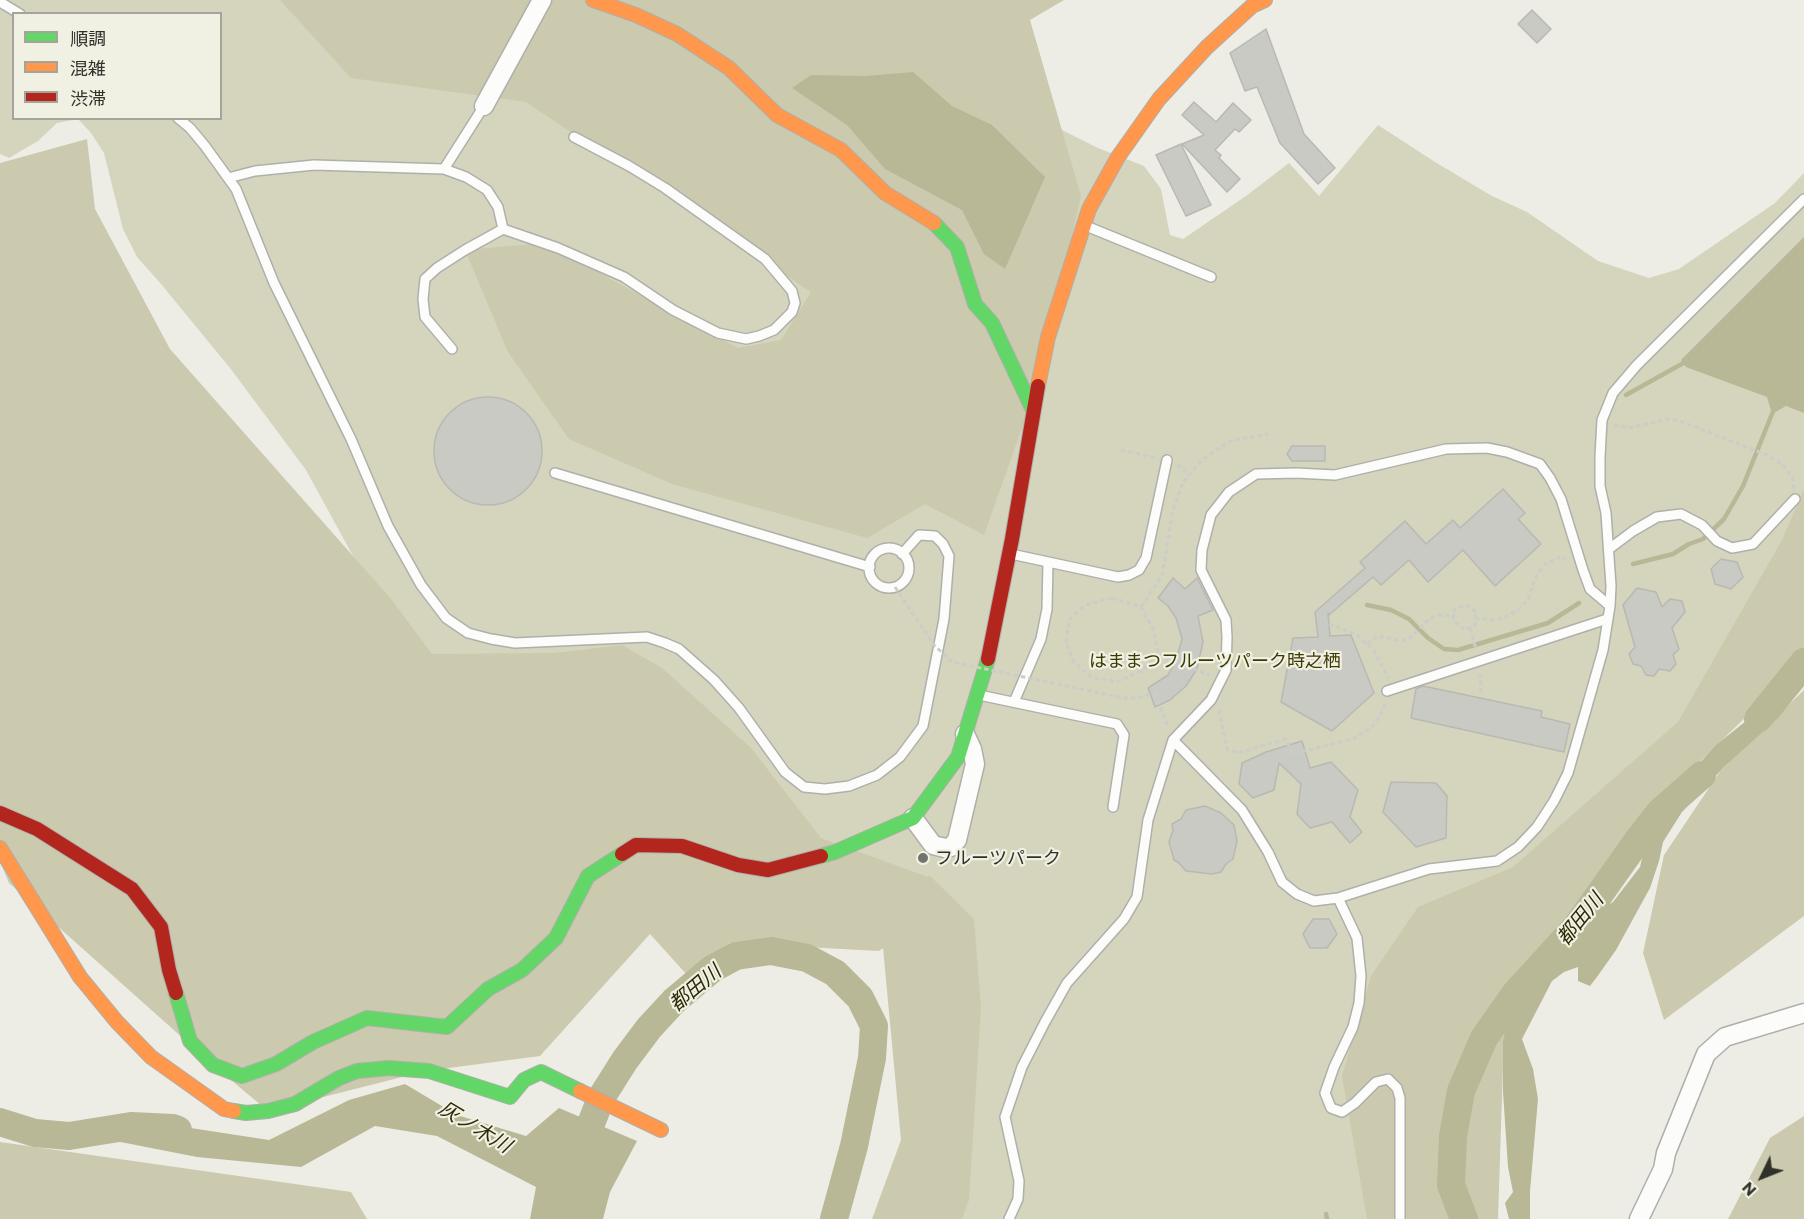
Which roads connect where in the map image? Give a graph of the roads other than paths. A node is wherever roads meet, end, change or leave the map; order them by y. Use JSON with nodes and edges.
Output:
{"nodes":[{"id":1,"x":542,"y":0,"type":"edge"},
{"id":2,"x":593,"y":0,"type":"edge"},
{"id":3,"x":1265,"y":0,"type":"edge"},
{"id":4,"x":0,"y":2,"type":"edge"},
{"id":5,"x":17,"y":12,"type":"edge"},
{"id":6,"x":484,"y":106,"type":"joint"},
{"id":7,"x":180,"y":120,"type":"edge"},
{"id":8,"x":574,"y":137,"type":"dead end"},
{"id":9,"x":444,"y":169,"type":"junction"},
{"id":10,"x":228,"y":178,"type":"junction"},
{"id":11,"x":1804,"y":199,"type":"edge"},
{"id":12,"x":1084,"y":225,"type":"junction"},
{"id":13,"x":503,"y":229,"type":"junction"},
{"id":14,"x":1211,"y":277,"type":"dead end"},
{"id":15,"x":452,"y":349,"type":"dead end"},
{"id":16,"x":1033,"y":410,"type":"junction"},
{"id":17,"x":1167,"y":460,"type":"dead end"},
{"id":18,"x":555,"y":473,"type":"dead end"},
{"id":19,"x":1795,"y":499,"type":"road end"},
{"id":20,"x":1609,"y":549,"type":"junction"},
{"id":21,"x":902,"y":554,"type":"junction"},
{"id":22,"x":1009,"y":554,"type":"junction"},
{"id":23,"x":1048,"y":562,"type":"junction"},
{"id":24,"x":870,"y":567,"type":"junction"},
{"id":25,"x":1610,"y":606,"type":"junction"},
{"id":26,"x":1607,"y":619,"type":"junction"},
{"id":27,"x":1387,"y":691,"type":"road end"},
{"id":28,"x":977,"y":694,"type":"junction"},
{"id":29,"x":1014,"y":702,"type":"junction"},
{"id":30,"x":965,"y":734,"type":"junction"},
{"id":31,"x":1173,"y":740,"type":"junction"},
{"id":32,"x":1113,"y":807,"type":"dead end"},
{"id":33,"x":0,"y":813,"type":"edge"},
{"id":34,"x":913,"y":818,"type":"junction"},
{"id":35,"x":0,"y":848,"type":"edge"},
{"id":36,"x":1338,"y":898,"type":"junction"},
{"id":37,"x":1804,"y":1013,"type":"edge"},
{"id":38,"x":660,"y":1130,"type":"dead end"},
{"id":39,"x":1009,"y":1219,"type":"edge"},
{"id":40,"x":1400,"y":1219,"type":"edge"},
{"id":41,"x":1639,"y":1219,"type":"edge"}],
"edges":[{"from":1,"to":6,"type":"street"},
{"from":2,"to":16,"type":"street"},
{"from":3,"to":12,"type":"street"},
{"from":4,"to":5,"type":"lane"},
{"from":6,"to":9,"type":"lane"},
{"from":7,"to":10,"type":"lane"},
{"from":8,"to":13,"type":"lane"},
{"from":9,"to":10,"type":"lane"},
{"from":9,"to":13,"type":"lane"},
{"from":10,"to":21,"type":"lane"},
{"from":11,"to":20,"type":"lane"},
{"from":12,"to":14,"type":"lane"},
{"from":12,"to":16,"type":"street"},
{"from":13,"to":15,"type":"lane"},
{"from":16,"to":22,"type":"street"},
{"from":17,"to":23,"type":"lane"},
{"from":18,"to":24,"type":"lane"},
{"from":19,"to":20,"type":"lane"},
{"from":20,"to":25,"type":"lane"},
{"from":21,"to":24,"type":"lane"},
{"from":21,"to":24,"type":"lane"},
{"from":22,"to":23,"type":"lane"},
{"from":22,"to":28,"type":"street"},
{"from":23,"to":29,"type":"lane"},
{"from":25,"to":26,"type":"lane"},
{"from":25,"to":31,"type":"lane"},
{"from":26,"to":27,"type":"lane"},
{"from":26,"to":36,"type":"lane"},
{"from":28,"to":29,"type":"lane"},
{"from":28,"to":30,"type":"street"},
{"from":29,"to":32,"type":"lane"},
{"from":30,"to":34,"type":"street"},
{"from":30,"to":34,"type":"street"},
{"from":31,"to":36,"type":"lane"},
{"from":31,"to":39,"type":"lane"},
{"from":33,"to":34,"type":"street"},
{"from":35,"to":38,"type":"street"},
{"from":36,"to":40,"type":"lane"},
{"from":37,"to":41,"type":"street"}]}
